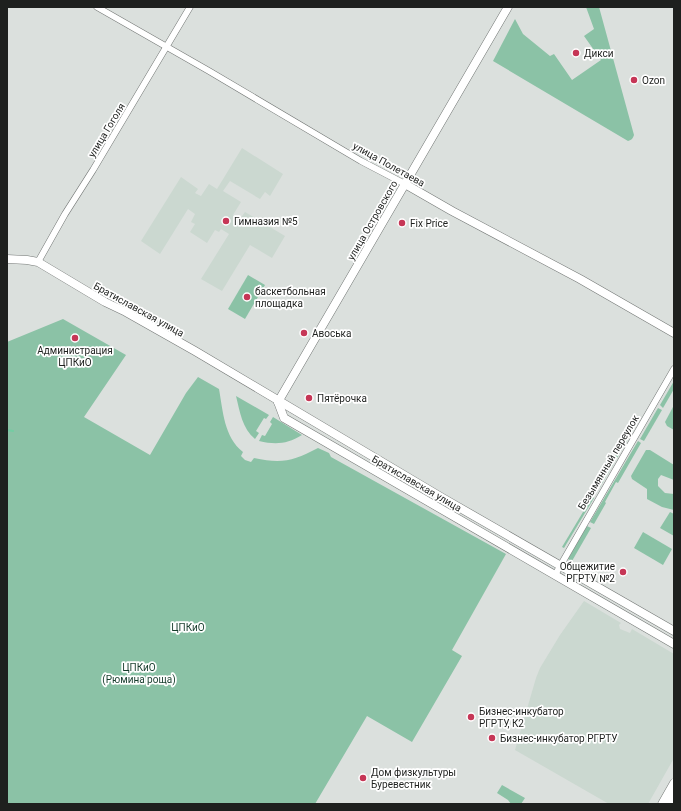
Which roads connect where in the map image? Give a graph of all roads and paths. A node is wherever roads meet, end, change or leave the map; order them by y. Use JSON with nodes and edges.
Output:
{"nodes":[{"id":1,"x":97,"y":7,"type":"edge"},
{"id":2,"x":190,"y":7,"type":"edge"},
{"id":3,"x":508,"y":7,"type":"edge"},
{"id":4,"x":166,"y":47,"type":"junction"},
{"id":5,"x":405,"y":184,"type":"junction"},
{"id":6,"x":7,"y":259,"type":"edge"},
{"id":7,"x":38,"y":262,"type":"junction"},
{"id":8,"x":674,"y":333,"type":"edge"},
{"id":9,"x":674,"y":369,"type":"edge"},
{"id":10,"x":278,"y":402,"type":"junction"},
{"id":11,"x":559,"y":565,"type":"junction"},
{"id":12,"x":555,"y":575,"type":"junction"},
{"id":13,"x":674,"y":631,"type":"edge"},
{"id":14,"x":674,"y":644,"type":"edge"},
{"id":15,"x":674,"y":783,"type":"edge"},
{"id":16,"x":674,"y":796,"type":"edge"},
{"id":17,"x":662,"y":804,"type":"edge"},
{"id":18,"x":669,"y":804,"type":"edge"}],
"edges":[{"from":1,"to":4,"type":"street","name":"улица Полетаева"},
{"from":2,"to":4,"type":"street","name":"улица Гоголя"},
{"from":3,"to":5,"type":"street","name":"улица Островского"},
{"from":4,"to":5,"type":"street","name":"улица Полетаева"},
{"from":4,"to":7,"type":"street","name":"улица Гоголя"},
{"from":5,"to":8,"type":"street","name":"улица Полетаева"},
{"from":5,"to":10,"type":"street","name":"улица Островского"},
{"from":6,"to":7,"type":"street","name":"Братиславская улица"},
{"from":7,"to":10,"type":"street","name":"Братиславская улица"},
{"from":9,"to":11,"type":"street","name":"Безымянный переулок"},
{"from":10,"to":11,"type":"street","name":"Братиславская улица"},
{"from":10,"to":12,"type":"street","name":"Братиславская улица"},
{"from":11,"to":12,"type":"street"},
{"from":11,"to":13,"type":"street","name":"Братиславская улица"},
{"from":12,"to":14,"type":"street","name":"Братиславская улица"},
{"from":15,"to":17,"type":"street"},
{"from":16,"to":18,"type":"street"}]}
